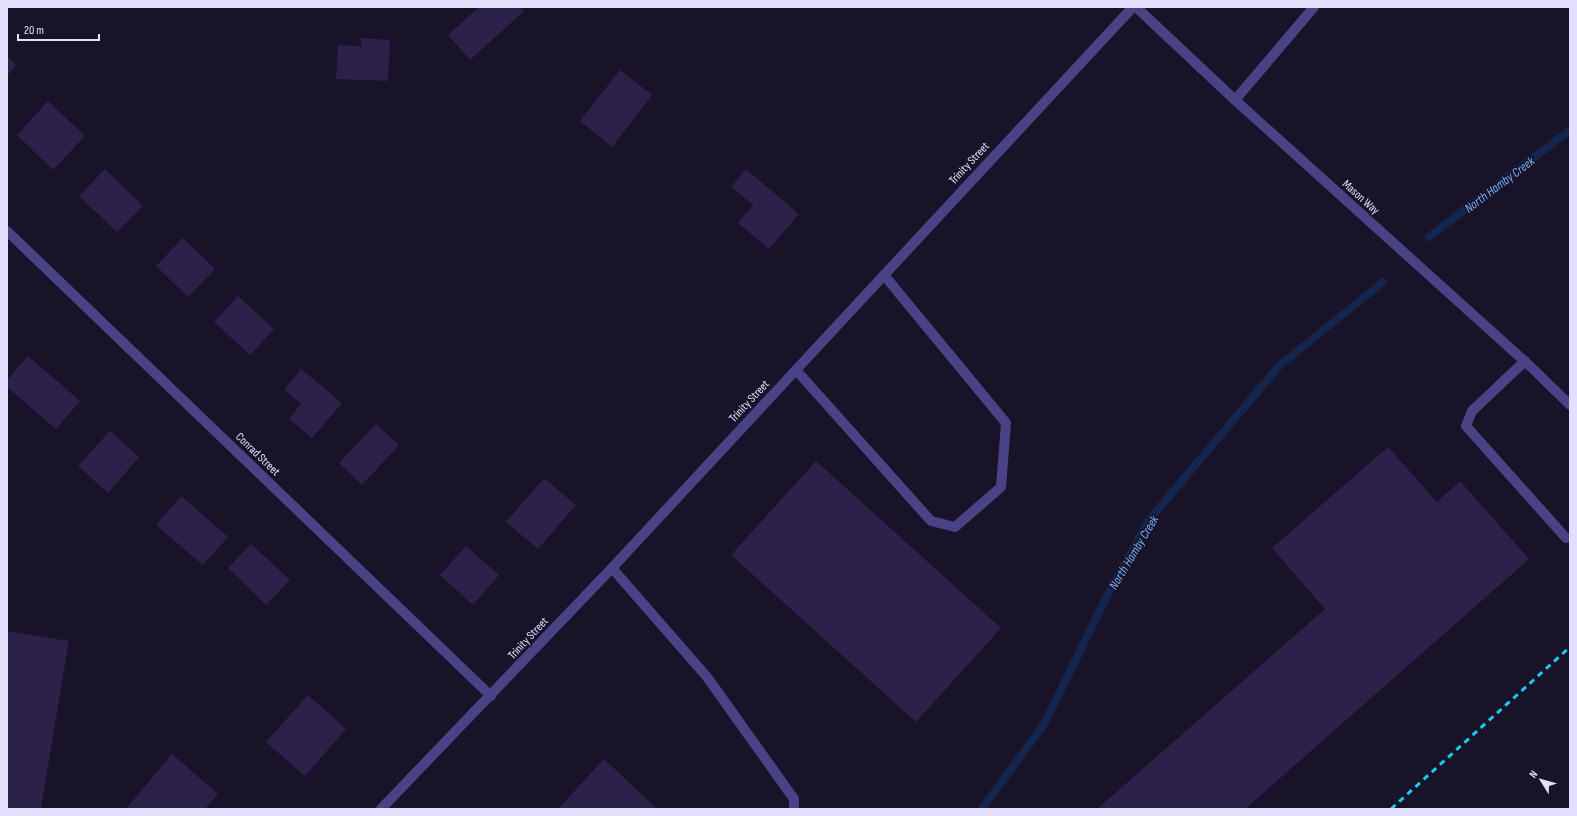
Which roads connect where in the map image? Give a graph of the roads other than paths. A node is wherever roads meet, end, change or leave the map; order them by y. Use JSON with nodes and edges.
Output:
{"nodes":[{"id":1,"x":1132,"y":7,"type":"edge"},
{"id":2,"x":1136,"y":7,"type":"edge"},
{"id":3,"x":1314,"y":7,"type":"edge"},
{"id":4,"x":1235,"y":100,"type":"junction"},
{"id":5,"x":7,"y":231,"type":"edge"},
{"id":6,"x":884,"y":275,"type":"junction"},
{"id":7,"x":1525,"y":361,"type":"junction"},
{"id":8,"x":796,"y":370,"type":"junction"},
{"id":9,"x":1570,"y":405,"type":"edge"},
{"id":10,"x":1566,"y":538,"type":"dead end"},
{"id":11,"x":612,"y":568,"type":"junction"},
{"id":12,"x":491,"y":696,"type":"junction"},
{"id":13,"x":381,"y":809,"type":"edge"},
{"id":14,"x":794,"y":809,"type":"edge"}],
"edges":[{"from":1,"to":6,"type":"street","name":"Trinity Street"},
{"from":2,"to":4,"type":"street","name":"Mason Way"},
{"from":3,"to":4,"type":"street"},
{"from":4,"to":7,"type":"street","name":"Mason Way"},
{"from":5,"to":12,"type":"street","name":"Conrad Street"},
{"from":6,"to":8,"type":"street","name":"Trinity Street"},
{"from":6,"to":8,"type":"street"},
{"from":7,"to":9,"type":"street","name":"Mason Way"},
{"from":7,"to":10,"type":"street"},
{"from":8,"to":11,"type":"street","name":"Trinity Street"},
{"from":11,"to":12,"type":"street","name":"Trinity Street"},
{"from":11,"to":14,"type":"street"},
{"from":12,"to":13,"type":"street","name":"Trinity Street"}]}
